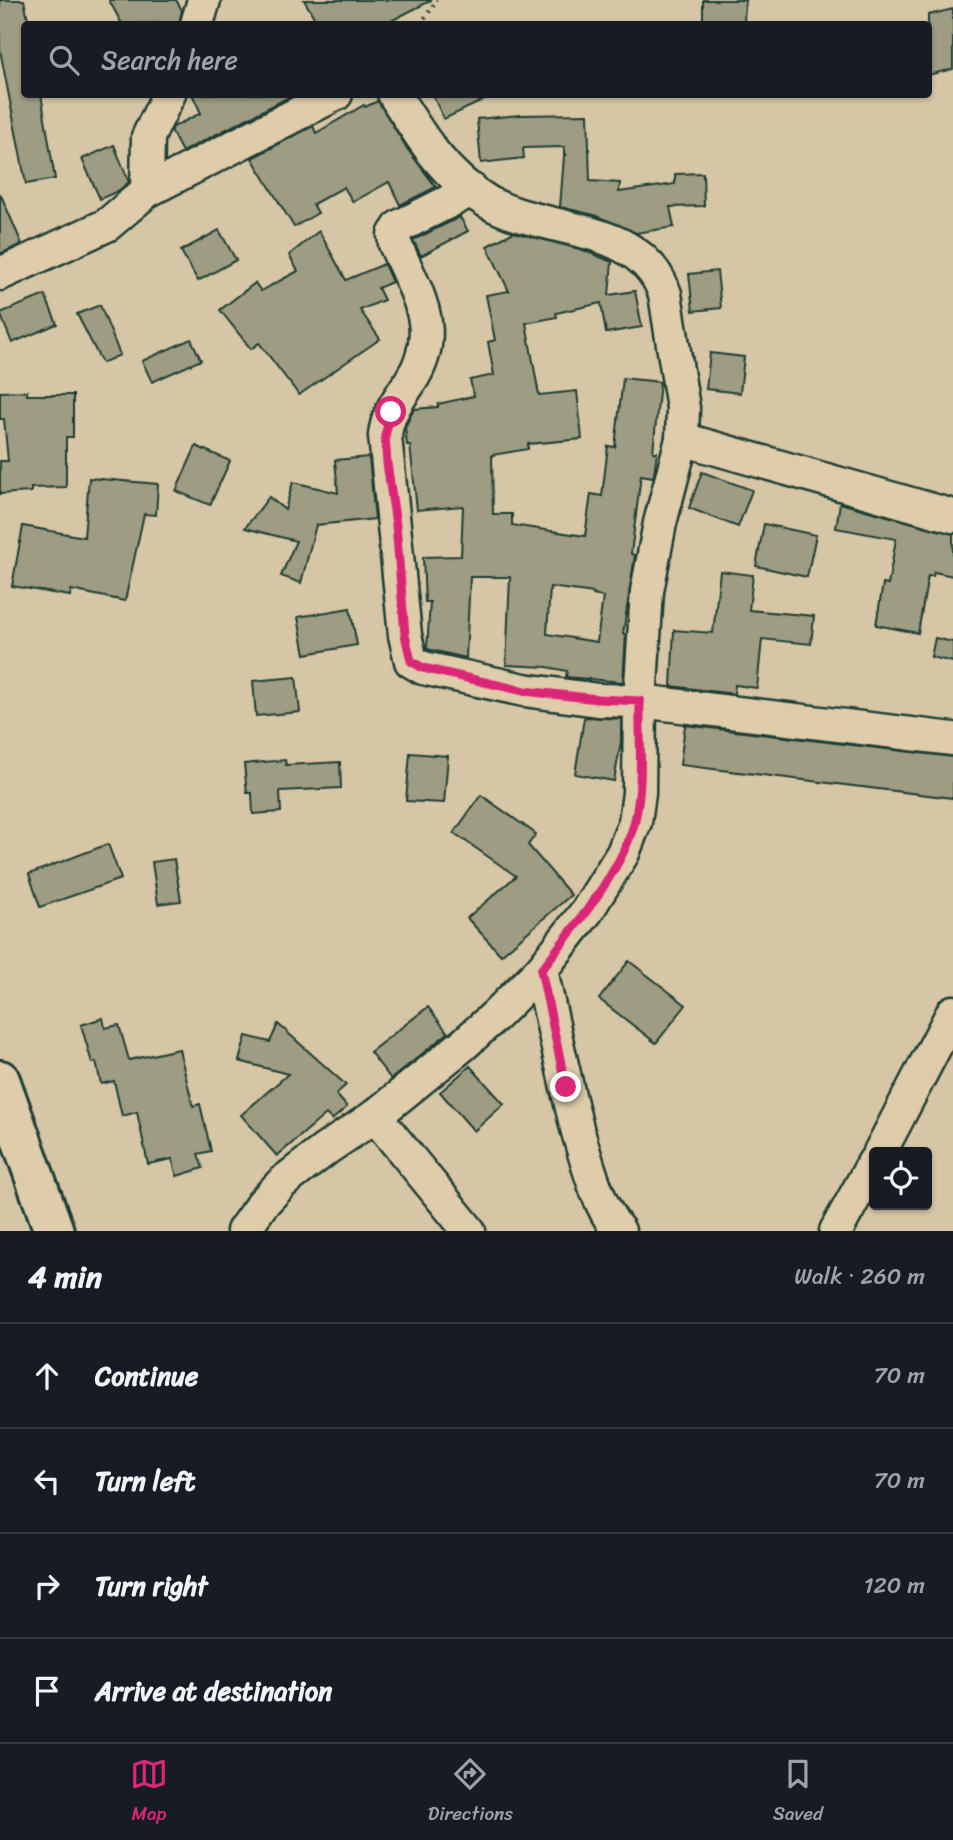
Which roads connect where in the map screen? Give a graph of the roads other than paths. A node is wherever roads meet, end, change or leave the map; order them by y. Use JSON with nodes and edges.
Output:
{"nodes":[{"id":1,"x":204,"y":0,"type":"edge"},
{"id":2,"x":198,"y":21,"type":"edge"},
{"id":3,"x":167,"y":98,"type":"edge"},
{"id":4,"x":328,"y":98,"type":"edge"},
{"id":5,"x":397,"y":98,"type":"edge"},
{"id":6,"x":472,"y":190,"type":"junction"},
{"id":7,"x":147,"y":191,"type":"junction"},
{"id":8,"x":0,"y":274,"type":"edge"},
{"id":9,"x":682,"y":439,"type":"junction"},
{"id":10,"x":953,"y":516,"type":"edge"},
{"id":11,"x":640,"y":701,"type":"junction"},
{"id":12,"x":953,"y":739,"type":"edge"},
{"id":13,"x":541,"y":970,"type":"junction"},
{"id":14,"x":953,"y":1012,"type":"edge"},
{"id":15,"x":0,"y":1080,"type":"edge"},
{"id":16,"x":375,"y":1116,"type":"junction"},
{"id":17,"x":883,"y":1147,"type":"edge"},
{"id":18,"x":869,"y":1171,"type":"edge"},
{"id":19,"x":54,"y":1231,"type":"edge"},
{"id":20,"x":243,"y":1231,"type":"edge"},
{"id":21,"x":468,"y":1231,"type":"edge"},
{"id":22,"x":619,"y":1231,"type":"edge"},
{"id":23,"x":836,"y":1231,"type":"edge"}],
"edges":[{"from":1,"to":2,"type":"street"},
{"from":3,"to":7,"type":"street"},
{"from":4,"to":7,"type":"street"},
{"from":5,"to":6,"type":"street"},
{"from":6,"to":9,"type":"street"},
{"from":6,"to":11,"type":"street"},
{"from":7,"to":8,"type":"street"},
{"from":9,"to":10,"type":"street"},
{"from":9,"to":11,"type":"street"},
{"from":11,"to":12,"type":"street"},
{"from":11,"to":13,"type":"street"},
{"from":13,"to":16,"type":"street"},
{"from":13,"to":22,"type":"street"},
{"from":14,"to":17,"type":"street"},
{"from":15,"to":19,"type":"highway"},
{"from":16,"to":20,"type":"street"},
{"from":16,"to":21,"type":"street"},
{"from":18,"to":23,"type":"street"}]}
